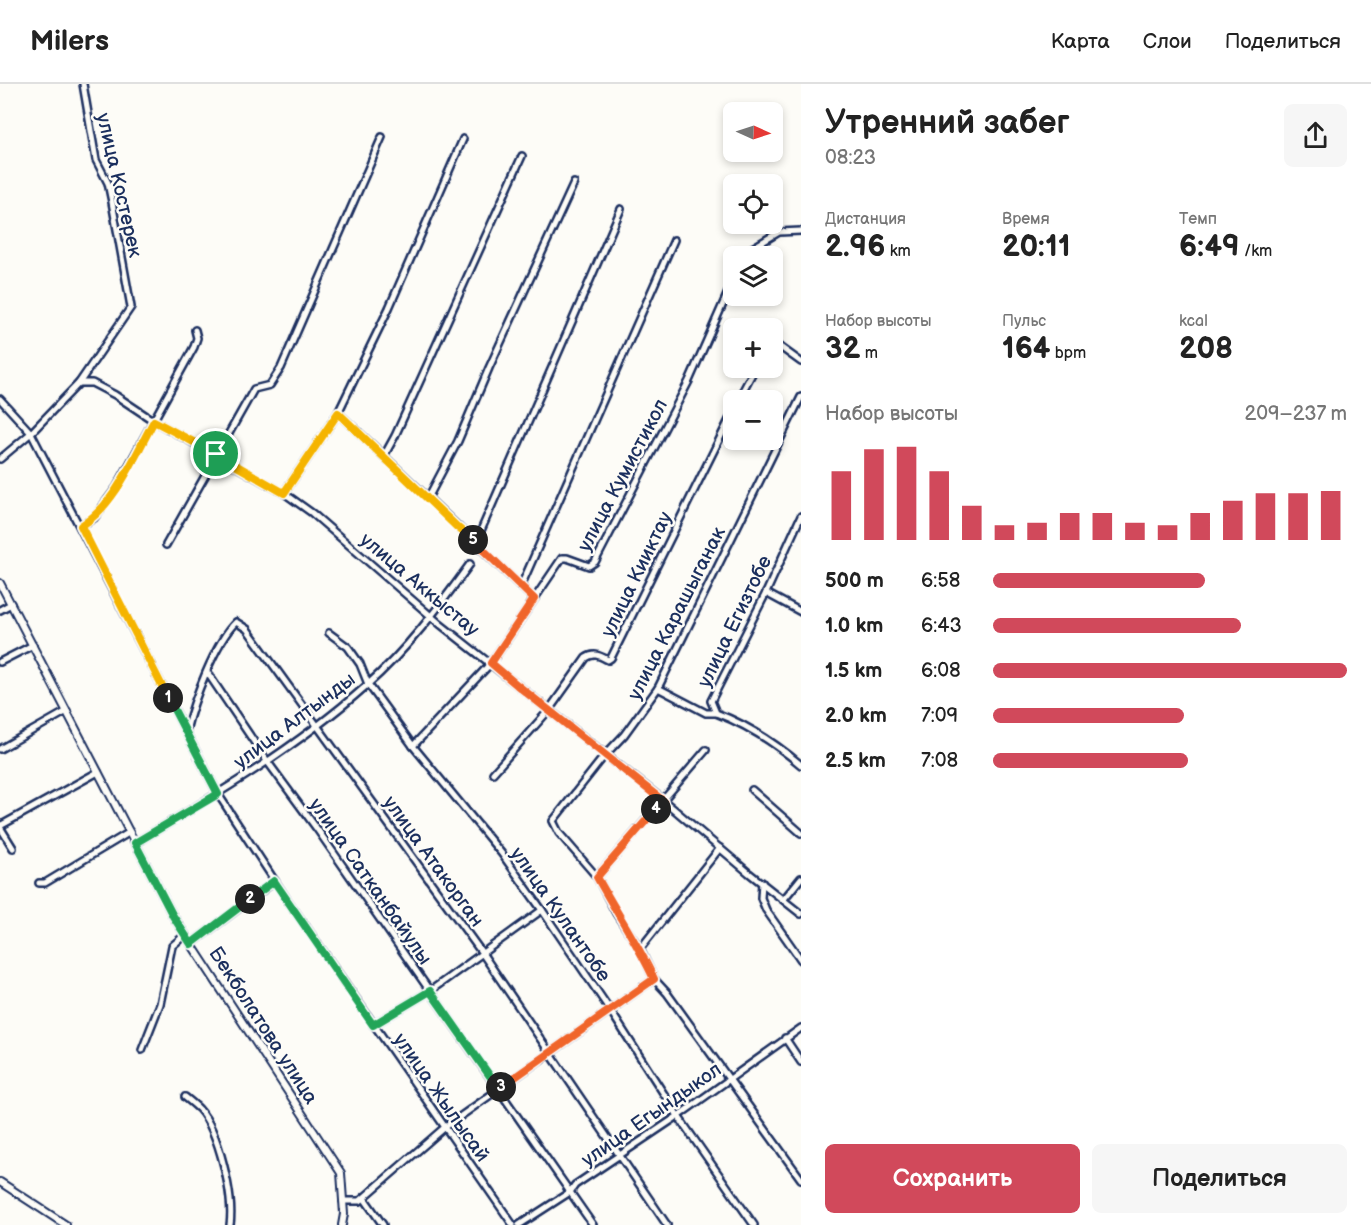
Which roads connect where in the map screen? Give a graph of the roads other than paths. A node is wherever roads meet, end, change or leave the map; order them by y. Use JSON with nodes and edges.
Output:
{"nodes":[{"id":1,"x":83,"y":84,"type":"edge"},
{"id":2,"x":382,"y":137,"type":"dead end"},
{"id":3,"x":463,"y":139,"type":"dead end"},
{"id":4,"x":522,"y":156,"type":"dead end"},
{"id":5,"x":574,"y":183,"type":"dead end"},
{"id":6,"x":621,"y":209,"type":"dead end"},
{"id":7,"x":801,"y":231,"type":"edge"},
{"id":8,"x":674,"y":240,"type":"dead end"},
{"id":9,"x":755,"y":246,"type":"edge"},
{"id":10,"x":723,"y":304,"type":"edge"},
{"id":11,"x":195,"y":330,"type":"dead end"},
{"id":12,"x":783,"y":348,"type":"edge"},
{"id":13,"x":801,"y":362,"type":"edge"},
{"id":14,"x":79,"y":382,"type":"junction"},
{"id":15,"x":801,"y":397,"type":"edge"},
{"id":16,"x":0,"y":399,"type":"edge"},
{"id":17,"x":338,"y":413,"type":"junction"},
{"id":18,"x":154,"y":421,"type":"junction"},
{"id":19,"x":723,"y":432,"type":"edge"},
{"id":20,"x":32,"y":433,"type":"junction"},
{"id":21,"x":216,"y":454,"type":"junction"},
{"id":22,"x":384,"y":456,"type":"junction"},
{"id":23,"x":0,"y":459,"type":"edge"},
{"id":24,"x":284,"y":493,"type":"junction"},
{"id":25,"x":428,"y":498,"type":"junction"},
{"id":26,"x":801,"y":516,"type":"edge"},
{"id":27,"x":81,"y":526,"type":"junction"},
{"id":28,"x":476,"y":542,"type":"junction"},
{"id":29,"x":166,"y":545,"type":"dead end"},
{"id":30,"x":470,"y":564,"type":"dead end"},
{"id":31,"x":0,"y":583,"type":"edge"},
{"id":32,"x":521,"y":586,"type":"junction"},
{"id":33,"x":766,"y":592,"type":"junction"},
{"id":34,"x":534,"y":599,"type":"junction"},
{"id":35,"x":11,"y":604,"type":"junction"},
{"id":36,"x":0,"y":610,"type":"edge"},
{"id":37,"x":801,"y":612,"type":"edge"},
{"id":38,"x":433,"y":615,"type":"junction"},
{"id":39,"x":329,"y":633,"type":"dead end"},
{"id":40,"x":33,"y":645,"type":"junction"},
{"id":41,"x":0,"y":662,"type":"edge"},
{"id":42,"x":491,"y":663,"type":"junction"},
{"id":43,"x":207,"y":672,"type":"junction"},
{"id":44,"x":368,"y":684,"type":"junction"},
{"id":45,"x":658,"y":688,"type":"junction"},
{"id":46,"x":549,"y":710,"type":"junction"},
{"id":47,"x":67,"y":711,"type":"junction"},
{"id":48,"x":716,"y":713,"type":"junction"},
{"id":49,"x":319,"y":725,"type":"junction"},
{"id":50,"x":186,"y":731,"type":"junction"},
{"id":51,"x":413,"y":746,"type":"junction"},
{"id":52,"x":0,"y":749,"type":"edge"},
{"id":53,"x":706,"y":750,"type":"dead end"},
{"id":54,"x":605,"y":755,"type":"junction"},
{"id":55,"x":267,"y":761,"type":"junction"},
{"id":56,"x":801,"y":765,"type":"edge"},
{"id":57,"x":98,"y":772,"type":"junction"},
{"id":58,"x":493,"y":773,"type":"dead end"},
{"id":59,"x":752,"y":790,"type":"dead end"},
{"id":60,"x":218,"y":794,"type":"junction"},
{"id":61,"x":663,"y":801,"type":"junction"},
{"id":62,"x":0,"y":826,"type":"edge"},
{"id":63,"x":130,"y":832,"type":"junction"},
{"id":64,"x":801,"y":833,"type":"edge"},
{"id":65,"x":135,"y":843,"type":"junction"},
{"id":66,"x":13,"y":848,"type":"dead end"},
{"id":67,"x":720,"y":848,"type":"junction"},
{"id":68,"x":597,"y":877,"type":"junction"},
{"id":69,"x":801,"y":878,"type":"edge"},
{"id":70,"x":274,"y":881,"type":"junction"},
{"id":71,"x":39,"y":882,"type":"dead end"},
{"id":72,"x":762,"y":882,"type":"junction"},
{"id":73,"x":784,"y":899,"type":"junction"},
{"id":74,"x":542,"y":910,"type":"junction"},
{"id":75,"x":801,"y":914,"type":"edge"},
{"id":76,"x":185,"y":935,"type":"junction"},
{"id":77,"x":191,"y":944,"type":"junction"},
{"id":78,"x":640,"y":949,"type":"junction"},
{"id":79,"x":482,"y":953,"type":"junction"},
{"id":80,"x":801,"y":960,"type":"edge"},
{"id":81,"x":654,"y":979,"type":"junction"},
{"id":82,"x":430,"y":991,"type":"junction"},
{"id":83,"x":610,"y":1010,"type":"junction"},
{"id":84,"x":373,"y":1025,"type":"junction"},
{"id":85,"x":801,"y":1028,"type":"edge"},
{"id":86,"x":785,"y":1038,"type":"junction"},
{"id":87,"x":142,"y":1050,"type":"dead end"},
{"id":88,"x":551,"y":1053,"type":"junction"},
{"id":89,"x":801,"y":1062,"type":"edge"},
{"id":90,"x":728,"y":1080,"type":"junction"},
{"id":91,"x":499,"y":1089,"type":"junction"},
{"id":92,"x":186,"y":1097,"type":"dead end"},
{"id":93,"x":678,"y":1116,"type":"junction"},
{"id":94,"x":444,"y":1128,"type":"junction"},
{"id":95,"x":619,"y":1156,"type":"junction"},
{"id":96,"x":801,"y":1179,"type":"edge"},
{"id":97,"x":0,"y":1182,"type":"edge"},
{"id":98,"x":570,"y":1192,"type":"junction"},
{"id":99,"x":364,"y":1198,"type":"junction"},
{"id":100,"x":343,"y":1201,"type":"junction"},
{"id":101,"x":66,"y":1225,"type":"edge"},
{"id":102,"x":230,"y":1225,"type":"edge"},
{"id":103,"x":342,"y":1225,"type":"edge"},
{"id":104,"x":383,"y":1225,"type":"edge"},
{"id":105,"x":513,"y":1225,"type":"edge"},
{"id":106,"x":519,"y":1225,"type":"edge"},
{"id":107,"x":593,"y":1225,"type":"edge"},
{"id":108,"x":667,"y":1225,"type":"edge"},
{"id":109,"x":754,"y":1225,"type":"edge"}],
"edges":[{"from":1,"to":14,"type":"street","name":"улица Костерек"},
{"from":2,"to":21,"type":"street"},
{"from":3,"to":17,"type":"street"},
{"from":4,"to":22,"type":"street"},
{"from":5,"to":25,"type":"street"},
{"from":6,"to":28,"type":"street"},
{"from":7,"to":9,"type":"street"},
{"from":8,"to":32,"type":"street"},
{"from":10,"to":34,"type":"street","name":"улица Кумистикол"},
{"from":11,"to":18,"type":"street"},
{"from":12,"to":13,"type":"street"},
{"from":14,"to":18,"type":"street","name":"улица Аккыстау"},
{"from":14,"to":20,"type":"street","name":"улица Костерек"},
{"from":15,"to":45,"type":"street","name":"улица Карашыганак"},
{"from":16,"to":20,"type":"street","name":"улица Жылысай"},
{"from":17,"to":22,"type":"street"},
{"from":17,"to":24,"type":"street"},
{"from":18,"to":21,"type":"street","name":"улица Аккыстау"},
{"from":18,"to":27,"type":"street"},
{"from":19,"to":46,"type":"street","name":"улица Кииктау"},
{"from":20,"to":23,"type":"street","name":"улица Костерек"},
{"from":20,"to":27,"type":"street","name":"улица Жылысай"},
{"from":21,"to":24,"type":"street","name":"улица Аккыстау"},
{"from":21,"to":29,"type":"street"},
{"from":22,"to":25,"type":"street"},
{"from":24,"to":38,"type":"street","name":"улица Аккыстау"},
{"from":25,"to":28,"type":"street"},
{"from":26,"to":33,"type":"street","name":"улица Егизтобе"},
{"from":27,"to":50,"type":"street","name":"улица Жылысай"},
{"from":28,"to":32,"type":"street"},
{"from":30,"to":38,"type":"street","name":"улица Алтынды"},
{"from":31,"to":35,"type":"street","name":"Бекболатова улица"},
{"from":32,"to":34,"type":"street"},
{"from":33,"to":37,"type":"street"},
{"from":33,"to":48,"type":"street","name":"улица Егизтобе"},
{"from":34,"to":42,"type":"street","name":"улица Кумистикол"},
{"from":35,"to":36,"type":"street"},
{"from":35,"to":40,"type":"street","name":"Бекболатова улица"},
{"from":38,"to":42,"type":"street","name":"улица Аккыстау"},
{"from":38,"to":44,"type":"street","name":"улица Алтынды"},
{"from":39,"to":44,"type":"street","name":"улица Кулантобе"},
{"from":40,"to":41,"type":"street"},
{"from":40,"to":47,"type":"street","name":"Бекболатова улица"},
{"from":42,"to":46,"type":"street","name":"улица Аккыстау"},
{"from":42,"to":51,"type":"street","name":"улица Кумистикол"},
{"from":43,"to":49,"type":"street","name":"улица Атакорган"},
{"from":43,"to":50,"type":"street","name":"улица Атакорган"},
{"from":43,"to":55,"type":"street","name":"улица Сатканбайулы"},
{"from":44,"to":49,"type":"street","name":"улица Алтынды"},
{"from":44,"to":51,"type":"street","name":"улица Кулантобе"},
{"from":45,"to":48,"type":"street"},
{"from":45,"to":54,"type":"street","name":"улица Карашыганак"},
{"from":46,"to":54,"type":"street","name":"улица Аккыстау"},
{"from":46,"to":58,"type":"street","name":"улица Кииктау"},
{"from":47,"to":52,"type":"street"},
{"from":47,"to":57,"type":"street","name":"Бекболатова улица"},
{"from":48,"to":56,"type":"street","name":"улица Егизтобе"},
{"from":49,"to":55,"type":"street","name":"улица Алтынды"},
{"from":49,"to":79,"type":"street","name":"улица Атакорган"},
{"from":50,"to":60,"type":"street","name":"улица Жылысай"},
{"from":51,"to":74,"type":"street","name":"улица Кулантобе"},
{"from":53,"to":61,"type":"street"},
{"from":54,"to":61,"type":"street","name":"улица Аккыстау"},
{"from":54,"to":68,"type":"street","name":"улица Карашыганак"},
{"from":55,"to":60,"type":"street","name":"улица Алтынды"},
{"from":55,"to":82,"type":"street","name":"улица Сатканбайулы"},
{"from":57,"to":62,"type":"street"},
{"from":57,"to":63,"type":"street","name":"Бекболатова улица"},
{"from":59,"to":64,"type":"street"},
{"from":60,"to":65,"type":"street","name":"улица Алтынды"},
{"from":60,"to":70,"type":"street","name":"улица Жылысай"},
{"from":61,"to":67,"type":"street","name":"улица Аккыстау"},
{"from":61,"to":68,"type":"street"},
{"from":62,"to":66,"type":"street"},
{"from":63,"to":65,"type":"street","name":"Бекболатова улица"},
{"from":63,"to":71,"type":"street"},
{"from":65,"to":76,"type":"street","name":"Бекболатова улица"},
{"from":67,"to":72,"type":"street","name":"улица Аккыстау"},
{"from":67,"to":78,"type":"street"},
{"from":68,"to":78,"type":"street","name":"улица Карашыганак"},
{"from":69,"to":73,"type":"street"},
{"from":70,"to":77,"type":"street"},
{"from":70,"to":84,"type":"street","name":"улица Жылысай"},
{"from":72,"to":73,"type":"street","name":"улица Аккыстау"},
{"from":72,"to":80,"type":"street"},
{"from":73,"to":75,"type":"street","name":"улица Аккыстау"},
{"from":74,"to":79,"type":"street"},
{"from":74,"to":83,"type":"street","name":"улица Кулантобе"},
{"from":76,"to":77,"type":"street","name":"Бекболатова улица"},
{"from":76,"to":87,"type":"street"},
{"from":77,"to":100,"type":"street","name":"Бекболатова улица"},
{"from":78,"to":81,"type":"street","name":"улица Карашыганак"},
{"from":79,"to":82,"type":"street"},
{"from":79,"to":88,"type":"street","name":"улица Атакорган"},
{"from":81,"to":83,"type":"street"},
{"from":81,"to":90,"type":"street","name":"улица Карашыганак"},
{"from":82,"to":84,"type":"street"},
{"from":82,"to":91,"type":"street","name":"улица Сатканбайулы"},
{"from":83,"to":88,"type":"street"},
{"from":83,"to":93,"type":"street","name":"улица Кулантобе"},
{"from":84,"to":94,"type":"street","name":"улица Жылысай"},
{"from":85,"to":86,"type":"street","name":"улица Егындыкол"},
{"from":86,"to":89,"type":"street"},
{"from":86,"to":90,"type":"street","name":"улица Егындыкол"},
{"from":88,"to":91,"type":"street"},
{"from":88,"to":95,"type":"street","name":"улица Атакорган"},
{"from":90,"to":93,"type":"street","name":"улица Егындыкол"},
{"from":90,"to":96,"type":"street","name":"улица Карашыганак"},
{"from":91,"to":94,"type":"street"},
{"from":91,"to":98,"type":"street","name":"улица Сатканбайулы"},
{"from":92,"to":102,"type":"street"},
{"from":93,"to":95,"type":"street","name":"улица Егындыкол"},
{"from":93,"to":109,"type":"street","name":"улица Кулантобе"},
{"from":94,"to":99,"type":"street"},
{"from":94,"to":105,"type":"street","name":"улица Жылысай"},
{"from":95,"to":98,"type":"street","name":"улица Егындыкол"},
{"from":95,"to":108,"type":"street","name":"улица Атакорган"},
{"from":97,"to":101,"type":"street"},
{"from":98,"to":106,"type":"street","name":"улица Егындыкол"},
{"from":98,"to":107,"type":"street","name":"улица Сатканбайулы"},
{"from":99,"to":100,"type":"street"},
{"from":99,"to":104,"type":"street"},
{"from":100,"to":103,"type":"street","name":"Бекболатова улица"}]}
